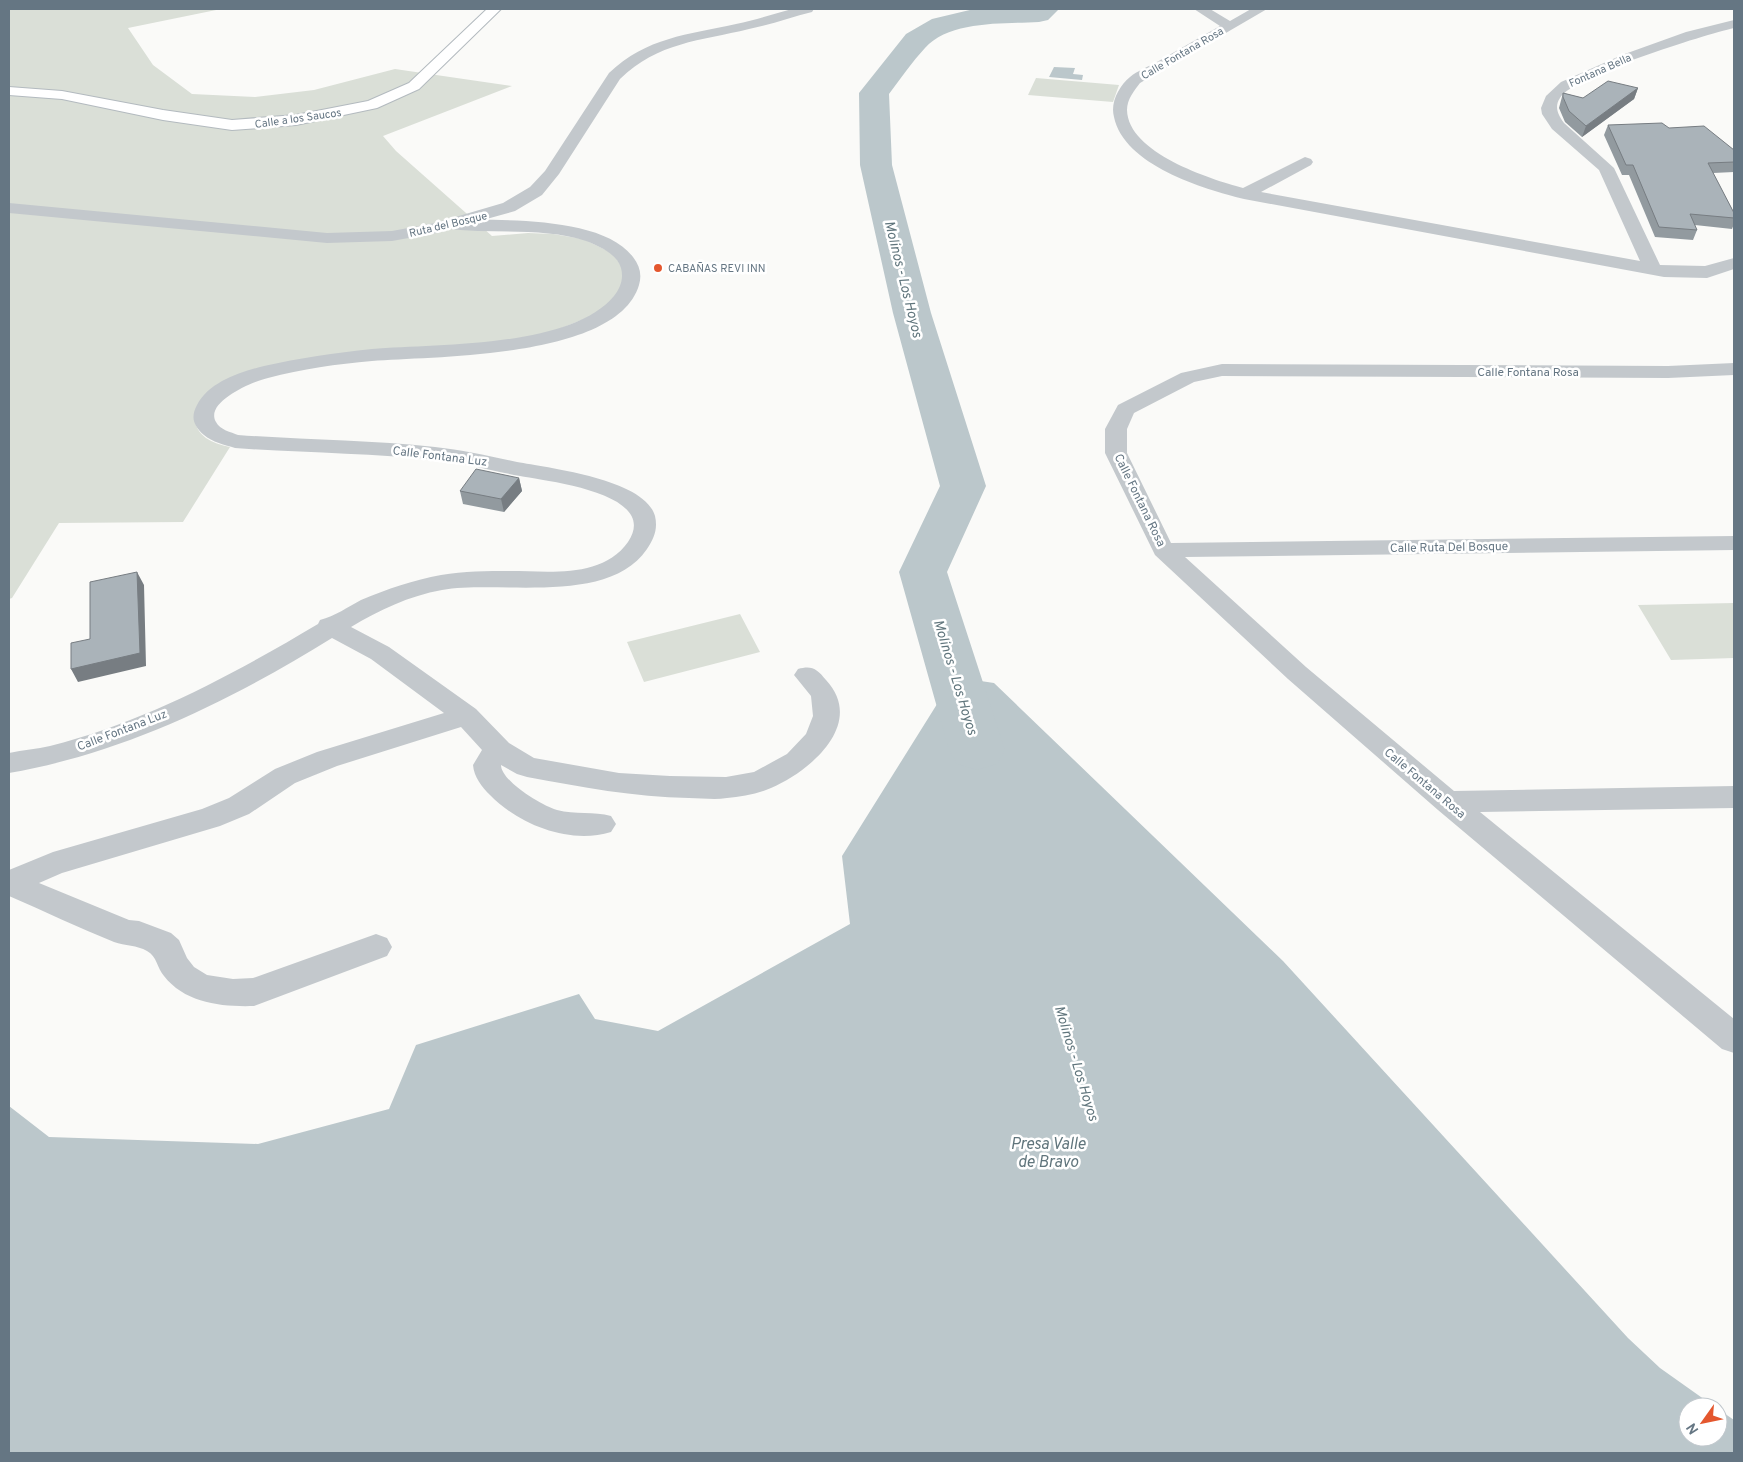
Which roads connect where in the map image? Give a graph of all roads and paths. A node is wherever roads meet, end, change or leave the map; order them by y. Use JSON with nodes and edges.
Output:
{"nodes":[{"id":1,"x":494,"y":9,"type":"edge"},
{"id":2,"x":807,"y":9,"type":"edge"},
{"id":3,"x":1201,"y":9,"type":"edge"},
{"id":4,"x":1260,"y":9,"type":"edge"},
{"id":5,"x":1734,"y":24,"type":"edge"},
{"id":6,"x":1229,"y":26,"type":"junction"},
{"id":7,"x":9,"y":91,"type":"edge"},
{"id":8,"x":1305,"y":162,"type":"dead end"},
{"id":9,"x":1244,"y":194,"type":"junction"},
{"id":10,"x":9,"y":208,"type":"edge"},
{"id":11,"x":450,"y":224,"type":"junction"},
{"id":12,"x":1734,"y":263,"type":"edge"},
{"id":13,"x":1653,"y":269,"type":"junction"},
{"id":14,"x":1708,"y":272,"type":"junction"},
{"id":15,"x":1734,"y":284,"type":"edge"},
{"id":16,"x":1734,"y":369,"type":"edge"},
{"id":17,"x":1734,"y":544,"type":"edge"},
{"id":18,"x":1163,"y":550,"type":"junction"},
{"id":19,"x":330,"y":626,"type":"junction"},
{"id":20,"x":807,"y":675,"type":"dead end"},
{"id":21,"x":466,"y":716,"type":"junction"},
{"id":22,"x":499,"y":750,"type":"junction"},
{"id":23,"x":9,"y":763,"type":"edge"},
{"id":24,"x":1734,"y":797,"type":"edge"},
{"id":25,"x":1448,"y":802,"type":"junction"},
{"id":26,"x":601,"y":824,"type":"dead end"},
{"id":27,"x":9,"y":883,"type":"edge"},
{"id":28,"x":376,"y":947,"type":"dead end"},
{"id":29,"x":1734,"y":1039,"type":"edge"}],
"edges":[{"from":1,"to":7,"type":"main road","name":"Calle a los Saucos"},
{"from":2,"to":11,"type":"street","name":"Ruta del Bosque"},
{"from":3,"to":6,"type":"street"},
{"from":4,"to":6,"type":"street","name":"Calle Fontana Rosa"},
{"from":5,"to":13,"type":"street","name":"Fontana Bella"},
{"from":6,"to":9,"type":"street","name":"Calle Fontana Rosa"},
{"from":8,"to":9,"type":"street"},
{"from":9,"to":13,"type":"street","name":"Calle Fontana Rosa"},
{"from":10,"to":11,"type":"street","name":"Ruta del Bosque"},
{"from":11,"to":19,"type":"street","name":"Calle Fontana Luz"},
{"from":12,"to":14,"type":"street"},
{"from":13,"to":14,"type":"street","name":"Calle Fontana Rosa"},
{"from":14,"to":15,"type":"street","name":"Calle Fontana Rosa"},
{"from":16,"to":18,"type":"street","name":"Calle Fontana Rosa"},
{"from":17,"to":18,"type":"street","name":"Calle Ruta Del Bosque"},
{"from":18,"to":25,"type":"street","name":"Calle Fontana Rosa"},
{"from":19,"to":21,"type":"street"},
{"from":19,"to":23,"type":"street","name":"Calle Fontana Luz"},
{"from":20,"to":22,"type":"street"},
{"from":21,"to":22,"type":"street"},
{"from":21,"to":27,"type":"street"},
{"from":22,"to":26,"type":"street"},
{"from":24,"to":25,"type":"street"},
{"from":25,"to":29,"type":"street","name":"Calle Fontana Rosa"},
{"from":27,"to":28,"type":"street"}]}
